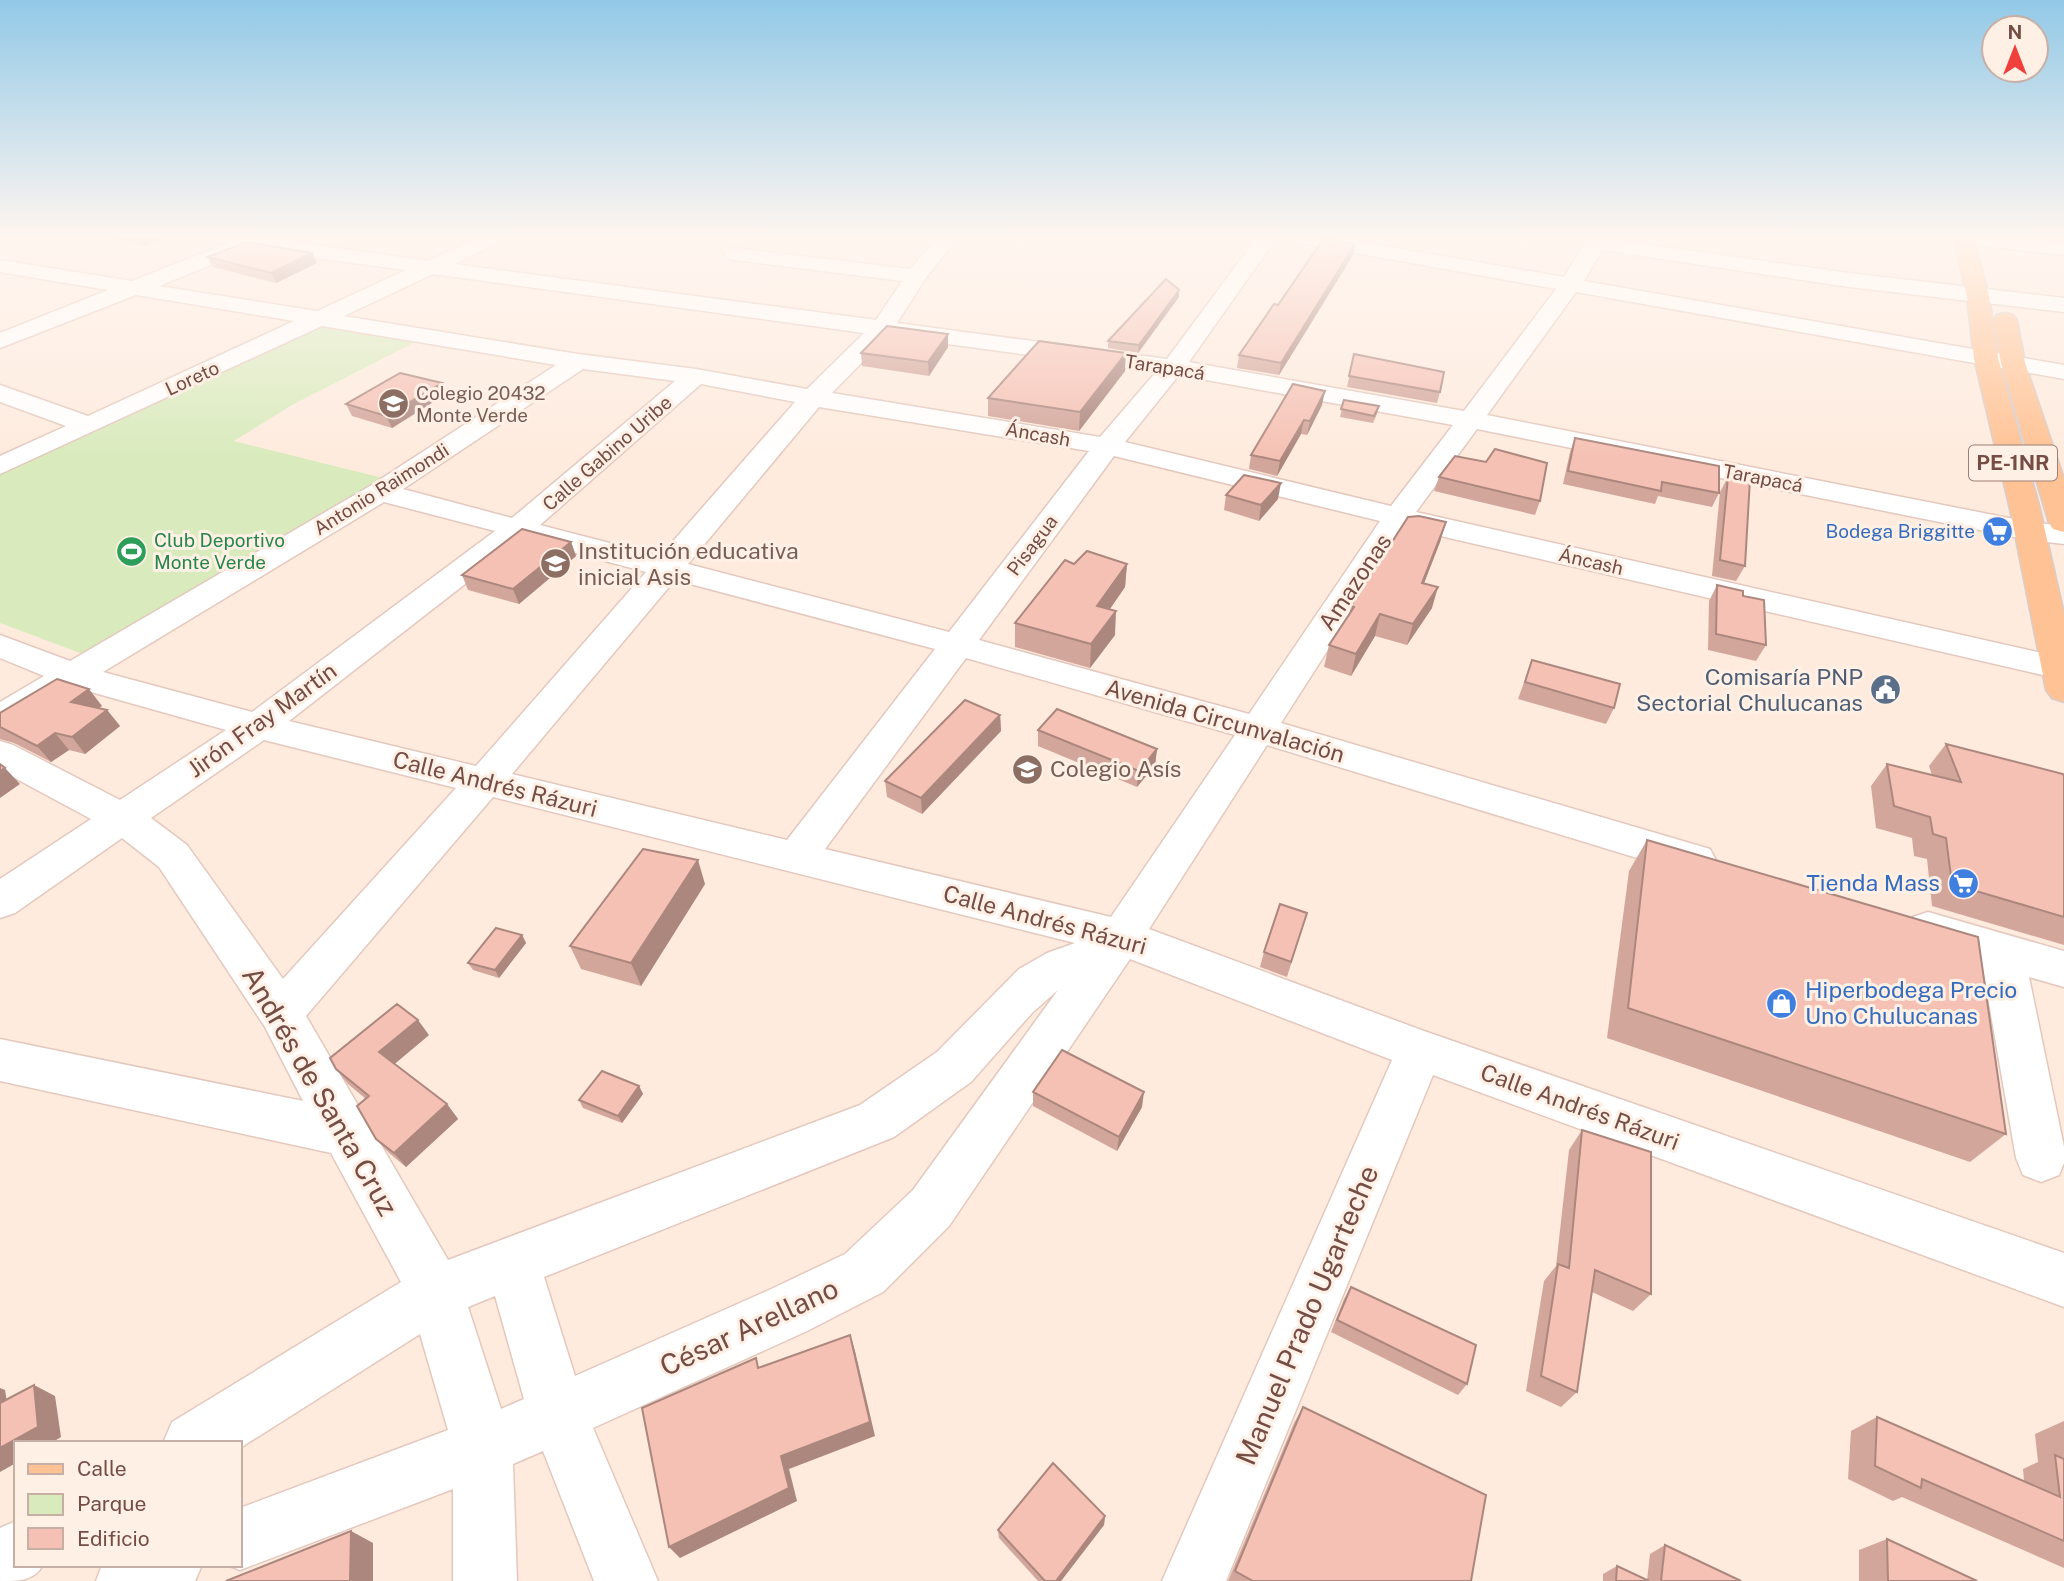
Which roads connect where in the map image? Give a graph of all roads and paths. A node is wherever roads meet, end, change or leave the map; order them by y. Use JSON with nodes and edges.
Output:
{"nodes":[{"id":1,"x":78,"y":310,"type":"edge"},
{"id":2,"x":260,"y":310,"type":"edge"},
{"id":3,"x":341,"y":310,"type":"edge"},
{"id":4,"x":755,"y":310,"type":"edge"},
{"id":5,"x":894,"y":310,"type":"edge"},
{"id":6,"x":1214,"y":310,"type":"edge"},
{"id":7,"x":1552,"y":310,"type":"edge"},
{"id":8,"x":1716,"y":310,"type":"edge"},
{"id":9,"x":1988,"y":310,"type":"edge"},
{"id":10,"x":1994,"y":310,"type":"edge"},
{"id":11,"x":320,"y":320,"type":"junction"},
{"id":12,"x":883,"y":327,"type":"junction"},
{"id":13,"x":0,"y":341,"type":"edge"},
{"id":14,"x":1986,"y":358,"type":"junction"},
{"id":15,"x":578,"y":361,"type":"junction"},
{"id":16,"x":2013,"y":363,"type":"junction"},
{"id":17,"x":1173,"y":367,"type":"junction"},
{"id":18,"x":2064,"y":372,"type":"edge"},
{"id":19,"x":696,"y":376,"type":"junction"},
{"id":20,"x":0,"y":393,"type":"edge"},
{"id":21,"x":813,"y":398,"type":"junction"},
{"id":22,"x":1472,"y":420,"type":"junction"},
{"id":23,"x":89,"y":425,"type":"junction"},
{"id":24,"x":1107,"y":446,"type":"junction"},
{"id":25,"x":0,"y":466,"type":"edge"},
{"id":26,"x":380,"y":492,"type":"junction"},
{"id":27,"x":1398,"y":517,"type":"junction"},
{"id":28,"x":2064,"y":523,"type":"edge"},
{"id":29,"x":517,"y":529,"type":"junction"},
{"id":30,"x":2029,"y":531,"type":"junction"},
{"id":31,"x":2064,"y":535,"type":"edge"},
{"id":32,"x":666,"y":568,"type":"junction"},
{"id":33,"x":956,"y":644,"type":"junction"},
{"id":34,"x":0,"y":646,"type":"edge"},
{"id":35,"x":2062,"y":675,"type":"edge"},
{"id":36,"x":75,"y":676,"type":"junction"},
{"id":37,"x":0,"y":718,"type":"edge"},
{"id":38,"x":258,"y":726,"type":"junction"},
{"id":39,"x":1257,"y":729,"type":"junction"},
{"id":40,"x":0,"y":754,"type":"edge"},
{"id":41,"x":484,"y":782,"type":"junction"},
{"id":42,"x":124,"y":819,"type":"junction"},
{"id":43,"x":797,"y":857,"type":"junction"},
{"id":44,"x":1722,"y":867,"type":"edge"},
{"id":45,"x":0,"y":901,"type":"edge"},
{"id":46,"x":1895,"y":919,"type":"edge"},
{"id":47,"x":1118,"y":942,"type":"junction"},
{"id":48,"x":2001,"y":951,"type":"junction"},
{"id":49,"x":2064,"y":969,"type":"edge"},
{"id":50,"x":281,"y":1013,"type":"junction"},
{"id":51,"x":1420,"y":1050,"type":"junction"},
{"id":52,"x":0,"y":1060,"type":"edge"},
{"id":53,"x":347,"y":1133,"type":"junction"},
{"id":54,"x":2040,"y":1158,"type":"dead end"},
{"id":55,"x":512,"y":1262,"type":"junction"},
{"id":56,"x":2064,"y":1280,"type":"edge"},
{"id":57,"x":436,"y":1292,"type":"junction"},
{"id":58,"x":558,"y":1415,"type":"junction"},
{"id":59,"x":196,"y":1441,"type":"edge"},
{"id":60,"x":483,"y":1447,"type":"junction"},
{"id":61,"x":242,"y":1538,"type":"edge"},
{"id":62,"x":165,"y":1567,"type":"edge"},
{"id":63,"x":128,"y":1581,"type":"edge"},
{"id":64,"x":485,"y":1581,"type":"edge"},
{"id":65,"x":626,"y":1581,"type":"edge"},
{"id":66,"x":1195,"y":1581,"type":"edge"}],
"edges":[{"from":1,"to":13,"type":"street"},
{"from":2,"to":11,"type":"street","name":"Áncash"},
{"from":3,"to":11,"type":"street","name":"Loreto"},
{"from":4,"to":12,"type":"street","name":"Tarapacá"},
{"from":5,"to":12,"type":"street"},
{"from":6,"to":17,"type":"street","name":"Pisagua"},
{"from":7,"to":22,"type":"street","name":"Amazonas"},
{"from":8,"to":14,"type":"street"},
{"from":9,"to":14,"type":"main road","number":"PE-1NR"},
{"from":10,"to":16,"type":"main road","number":"PE-1NR"},
{"from":11,"to":15,"type":"street","name":"Áncash"},
{"from":11,"to":23,"type":"street","name":"Loreto"},
{"from":12,"to":17,"type":"street","name":"Tarapacá"},
{"from":12,"to":21,"type":"street"},
{"from":14,"to":16,"type":"street"},
{"from":14,"to":30,"type":"main road","number":"PE-1NR"},
{"from":15,"to":19,"type":"street","name":"Áncash"},
{"from":15,"to":26,"type":"street","name":"Antonio Raimondi"},
{"from":16,"to":18,"type":"street"},
{"from":16,"to":28,"type":"main road","number":"PE-1NR"},
{"from":17,"to":22,"type":"street","name":"Tarapacá"},
{"from":17,"to":24,"type":"street","name":"Pisagua"},
{"from":19,"to":21,"type":"street","name":"Áncash"},
{"from":19,"to":29,"type":"street","name":"Calle Gabino Uribe"},
{"from":20,"to":23,"type":"street"},
{"from":21,"to":24,"type":"street","name":"Áncash"},
{"from":21,"to":32,"type":"street"},
{"from":22,"to":27,"type":"street","name":"Amazonas"},
{"from":22,"to":30,"type":"street","name":"Tarapacá"},
{"from":23,"to":25,"type":"street","name":"Loreto"},
{"from":24,"to":27,"type":"street","name":"Áncash"},
{"from":24,"to":33,"type":"street","name":"Pisagua"},
{"from":26,"to":29,"type":"street","name":"Avenida Circunvalación"},
{"from":26,"to":36,"type":"street","name":"Antonio Raimondi"},
{"from":27,"to":35,"type":"street","name":"Áncash"},
{"from":27,"to":39,"type":"street","name":"Amazonas"},
{"from":29,"to":32,"type":"street","name":"Avenida Circunvalación"},
{"from":29,"to":38,"type":"street","name":"Jirón Fray Martín"},
{"from":30,"to":31,"type":"street","name":"Tarapacá"},
{"from":30,"to":35,"type":"main road","number":"PE-1NR"},
{"from":32,"to":33,"type":"street","name":"Avenida Circunvalación"},
{"from":32,"to":41,"type":"street"},
{"from":33,"to":39,"type":"street","name":"Avenida Circunvalación"},
{"from":33,"to":43,"type":"street","name":"Pisagua"},
{"from":34,"to":36,"type":"street","name":"Calle Andrés Rázuri"},
{"from":36,"to":37,"type":"street","name":"Antonio Raimondi"},
{"from":36,"to":38,"type":"street","name":"Calle Andrés Rázuri"},
{"from":38,"to":41,"type":"street","name":"Calle Andrés Rázuri"},
{"from":38,"to":42,"type":"street","name":"Jirón Fray Martín"},
{"from":39,"to":44,"type":"street","name":"Avenida Circunvalación"},
{"from":39,"to":47,"type":"street","name":"Amazonas"},
{"from":40,"to":42,"type":"street","name":"Andrés de Santa Cruz"},
{"from":41,"to":43,"type":"street","name":"Calle Andrés Rázuri"},
{"from":41,"to":50,"type":"street"},
{"from":42,"to":45,"type":"street","name":"Jirón Fray Martín"},
{"from":42,"to":50,"type":"street","name":"Andrés de Santa Cruz"},
{"from":43,"to":47,"type":"street","name":"Calle Andrés Rázuri"},
{"from":46,"to":48,"type":"street"},
{"from":47,"to":51,"type":"street","name":"Calle Andrés Rázuri"},
{"from":47,"to":55,"type":"street"},
{"from":47,"to":58,"type":"street","name":"César Arellano"},
{"from":48,"to":49,"type":"street"},
{"from":48,"to":54,"type":"street"},
{"from":50,"to":53,"type":"street","name":"Andrés de Santa Cruz"},
{"from":51,"to":56,"type":"street","name":"Calle Andrés Rázuri"},
{"from":51,"to":66,"type":"street","name":"Manuel Prado Ugarteche"},
{"from":52,"to":53,"type":"street"},
{"from":53,"to":57,"type":"street","name":"Andrés de Santa Cruz"},
{"from":55,"to":57,"type":"street"},
{"from":55,"to":58,"type":"street"},
{"from":57,"to":59,"type":"street"},
{"from":57,"to":60,"type":"street","name":"Andrés de Santa Cruz"},
{"from":58,"to":60,"type":"street","name":"César Arellano"},
{"from":58,"to":65,"type":"street"},
{"from":60,"to":61,"type":"street","name":"César Arellano"},
{"from":60,"to":64,"type":"street","name":"Andrés de Santa Cruz"},
{"from":62,"to":63,"type":"street"}]}
